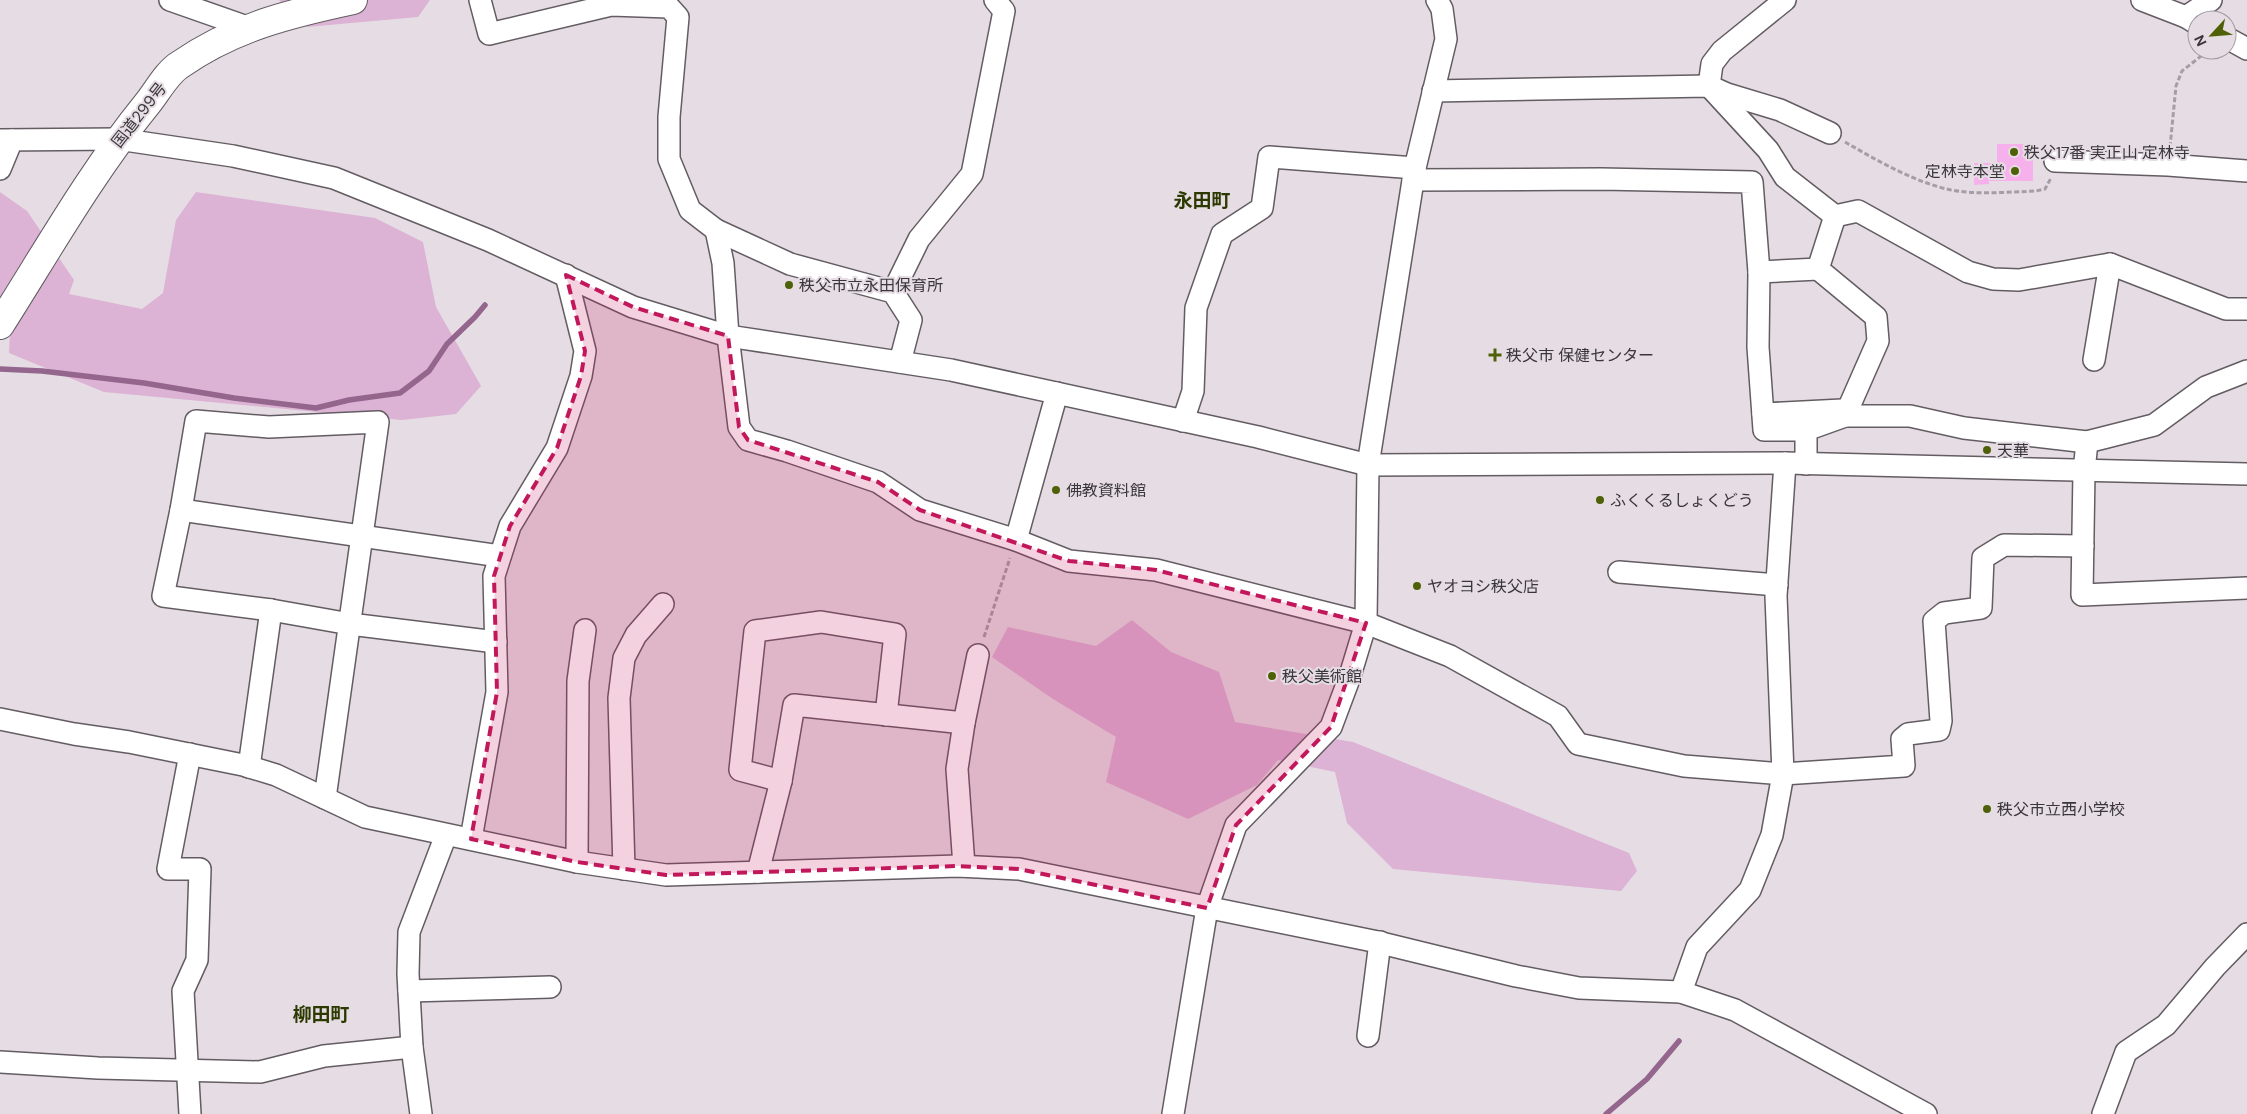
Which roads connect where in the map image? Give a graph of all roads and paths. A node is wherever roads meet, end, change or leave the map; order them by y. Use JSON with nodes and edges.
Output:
{"nodes":[{"id":1,"x":170,"y":0,"type":"edge"},
{"id":2,"x":353,"y":0,"type":"edge"},
{"id":3,"x":480,"y":0,"type":"edge"},
{"id":4,"x":995,"y":0,"type":"edge"},
{"id":5,"x":1437,"y":0,"type":"edge"},
{"id":6,"x":1785,"y":0,"type":"edge"},
{"id":7,"x":2142,"y":0,"type":"edge"},
{"id":8,"x":2210,"y":0,"type":"edge"},
{"id":9,"x":2201,"y":10,"type":"edge"},
{"id":10,"x":2187,"y":19,"type":"edge"},
{"id":11,"x":248,"y":27,"type":"junction"},
{"id":12,"x":2197,"y":60,"type":"edge"},
{"id":13,"x":1710,"y":86,"type":"junction"},
{"id":14,"x":1433,"y":91,"type":"junction"},
{"id":15,"x":1830,"y":133,"type":"joint"},
{"id":16,"x":118,"y":139,"type":"junction"},
{"id":17,"x":6,"y":140,"type":"edge"},
{"id":18,"x":2055,"y":161,"type":"joint"},
{"id":19,"x":2168,"y":165,"type":"junction"},
{"id":20,"x":0,"y":169,"type":"edge"},
{"id":21,"x":2247,"y":171,"type":"edge"},
{"id":22,"x":1414,"y":174,"type":"junction"},
{"id":23,"x":1835,"y":216,"type":"junction"},
{"id":24,"x":716,"y":230,"type":"junction"},
{"id":25,"x":2110,"y":264,"type":"junction"},
{"id":26,"x":1818,"y":269,"type":"junction"},
{"id":27,"x":1759,"y":272,"type":"junction"},
{"id":28,"x":566,"y":275,"type":"junction"},
{"id":29,"x":893,"y":292,"type":"junction"},
{"id":30,"x":2247,"y":309,"type":"edge"},
{"id":31,"x":0,"y":325,"type":"edge"},
{"id":32,"x":728,"y":336,"type":"junction"},
{"id":33,"x":2094,"y":360,"type":"dead end"},
{"id":34,"x":900,"y":362,"type":"junction"},
{"id":35,"x":2247,"y":371,"type":"edge"},
{"id":36,"x":1057,"y":393,"type":"junction"},
{"id":37,"x":1846,"y":413,"type":"junction"},
{"id":38,"x":1763,"y":414,"type":"junction"},
{"id":39,"x":1183,"y":420,"type":"junction"},
{"id":40,"x":1806,"y":430,"type":"junction"},
{"id":41,"x":2087,"y":442,"type":"junction"},
{"id":42,"x":1796,"y":464,"type":"junction"},
{"id":43,"x":1368,"y":465,"type":"junction"},
{"id":44,"x":2084,"y":471,"type":"junction"},
{"id":45,"x":2247,"y":474,"type":"edge"},
{"id":46,"x":181,"y":510,"type":"junction"},
{"id":47,"x":362,"y":536,"type":"junction"},
{"id":48,"x":1016,"y":540,"type":"junction"},
{"id":49,"x":2083,"y":546,"type":"junction"},
{"id":50,"x":500,"y":556,"type":"junction"},
{"id":51,"x":1619,"y":572,"type":"dead end"},
{"id":52,"x":1777,"y":585,"type":"junction"},
{"id":53,"x":2247,"y":588,"type":"edge"},
{"id":54,"x":663,"y":604,"type":"dead end"},
{"id":55,"x":271,"y":610,"type":"junction"},
{"id":56,"x":1366,"y":623,"type":"junction"},
{"id":57,"x":350,"y":624,"type":"junction"},
{"id":58,"x":585,"y":630,"type":"dead end"},
{"id":59,"x":496,"y":642,"type":"junction"},
{"id":60,"x":978,"y":655,"type":"joint"},
{"id":61,"x":886,"y":715,"type":"junction"},
{"id":62,"x":0,"y":719,"type":"edge"},
{"id":63,"x":964,"y":723,"type":"junction"},
{"id":64,"x":190,"y":754,"type":"junction"},
{"id":65,"x":249,"y":767,"type":"junction"},
{"id":66,"x":1783,"y":774,"type":"junction"},
{"id":67,"x":781,"y":781,"type":"junction"},
{"id":68,"x":325,"y":798,"type":"junction"},
{"id":69,"x":446,"y":835,"type":"junction"},
{"id":70,"x":471,"y":839,"type":"junction"},
{"id":71,"x":577,"y":862,"type":"junction"},
{"id":72,"x":964,"y":866,"type":"junction"},
{"id":73,"x":624,"y":869,"type":"junction"},
{"id":74,"x":758,"y":872,"type":"junction"},
{"id":75,"x":1207,"y":908,"type":"junction"},
{"id":76,"x":2247,"y":934,"type":"edge"},
{"id":77,"x":1380,"y":942,"type":"junction"},
{"id":78,"x":550,"y":987,"type":"dead end"},
{"id":79,"x":409,"y":991,"type":"junction"},
{"id":80,"x":1681,"y":992,"type":"junction"},
{"id":81,"x":1368,"y":1036,"type":"dead end"},
{"id":82,"x":412,"y":1047,"type":"junction"},
{"id":83,"x":0,"y":1062,"type":"edge"},
{"id":84,"x":189,"y":1071,"type":"junction"},
{"id":85,"x":190,"y":1114,"type":"edge"},
{"id":86,"x":421,"y":1114,"type":"edge"},
{"id":87,"x":1173,"y":1114,"type":"edge"},
{"id":88,"x":1926,"y":1114,"type":"edge"},
{"id":89,"x":2103,"y":1114,"type":"edge"}],
"edges":[{"from":1,"to":11,"type":"street"},
{"from":2,"to":11,"type":"highway","name":"国道299号"},
{"from":3,"to":24,"type":"street"},
{"from":4,"to":29,"type":"street"},
{"from":5,"to":14,"type":"street"},
{"from":6,"to":13,"type":"street"},
{"from":7,"to":10,"type":"street"},
{"from":8,"to":9,"type":"street"},
{"from":11,"to":16,"type":"highway","name":"国道299号"},
{"from":12,"to":19,"type":"path"},
{"from":13,"to":14,"type":"street"},
{"from":13,"to":15,"type":"street"},
{"from":13,"to":23,"type":"street"},
{"from":14,"to":22,"type":"street"},
{"from":15,"to":18,"type":"path"},
{"from":16,"to":17,"type":"street"},
{"from":16,"to":28,"type":"street"},
{"from":16,"to":31,"type":"highway","name":"国道299号"},
{"from":17,"to":20,"type":"street"},
{"from":18,"to":19,"type":"street"},
{"from":19,"to":21,"type":"street"},
{"from":22,"to":27,"type":"street"},
{"from":22,"to":39,"type":"street"},
{"from":22,"to":43,"type":"street"},
{"from":23,"to":25,"type":"street"},
{"from":23,"to":26,"type":"street"},
{"from":24,"to":29,"type":"street"},
{"from":24,"to":32,"type":"street"},
{"from":25,"to":30,"type":"street"},
{"from":25,"to":33,"type":"street"},
{"from":26,"to":27,"type":"street"},
{"from":26,"to":37,"type":"street"},
{"from":27,"to":38,"type":"street"},
{"from":28,"to":32,"type":"street"},
{"from":28,"to":50,"type":"street"},
{"from":29,"to":34,"type":"street"},
{"from":32,"to":34,"type":"street"},
{"from":32,"to":48,"type":"street"},
{"from":34,"to":36,"type":"street"},
{"from":35,"to":41,"type":"street"},
{"from":36,"to":39,"type":"street"},
{"from":36,"to":48,"type":"street"},
{"from":37,"to":38,"type":"street"},
{"from":37,"to":40,"type":"street"},
{"from":37,"to":41,"type":"street"},
{"from":38,"to":40,"type":"street"},
{"from":39,"to":43,"type":"street"},
{"from":40,"to":42,"type":"street"},
{"from":41,"to":44,"type":"street"},
{"from":42,"to":43,"type":"street"},
{"from":42,"to":44,"type":"street"},
{"from":42,"to":52,"type":"street"},
{"from":43,"to":56,"type":"street"},
{"from":44,"to":45,"type":"street"},
{"from":44,"to":49,"type":"street"},
{"from":46,"to":47,"type":"street"},
{"from":46,"to":47,"type":"street"},
{"from":46,"to":55,"type":"street"},
{"from":47,"to":50,"type":"street"},
{"from":47,"to":57,"type":"street"},
{"from":48,"to":56,"type":"street"},
{"from":48,"to":60,"type":"path"},
{"from":49,"to":53,"type":"street"},
{"from":49,"to":66,"type":"street"},
{"from":50,"to":59,"type":"street"},
{"from":51,"to":52,"type":"street"},
{"from":52,"to":66,"type":"street"},
{"from":54,"to":73,"type":"street"},
{"from":55,"to":57,"type":"street"},
{"from":55,"to":65,"type":"street"},
{"from":56,"to":66,"type":"street"},
{"from":56,"to":75,"type":"street"},
{"from":57,"to":59,"type":"street"},
{"from":57,"to":68,"type":"street"},
{"from":58,"to":71,"type":"street"},
{"from":59,"to":70,"type":"street"},
{"from":60,"to":63,"type":"street"},
{"from":61,"to":63,"type":"street"},
{"from":61,"to":67,"type":"street"},
{"from":61,"to":67,"type":"street"},
{"from":62,"to":64,"type":"street"},
{"from":63,"to":72,"type":"street"},
{"from":64,"to":65,"type":"street"},
{"from":64,"to":84,"type":"street"},
{"from":65,"to":68,"type":"street"},
{"from":66,"to":80,"type":"street"},
{"from":67,"to":74,"type":"street"},
{"from":68,"to":69,"type":"street"},
{"from":69,"to":70,"type":"street"},
{"from":69,"to":79,"type":"street"},
{"from":70,"to":71,"type":"street"},
{"from":71,"to":73,"type":"street"},
{"from":72,"to":74,"type":"street"},
{"from":72,"to":75,"type":"street"},
{"from":73,"to":74,"type":"street"},
{"from":75,"to":77,"type":"street"},
{"from":75,"to":87,"type":"street"},
{"from":76,"to":89,"type":"street"},
{"from":77,"to":80,"type":"street"},
{"from":77,"to":81,"type":"street"},
{"from":78,"to":79,"type":"street"},
{"from":79,"to":82,"type":"street"},
{"from":80,"to":88,"type":"street"},
{"from":82,"to":84,"type":"street"},
{"from":82,"to":86,"type":"street"},
{"from":83,"to":84,"type":"street"},
{"from":84,"to":85,"type":"street"}]}
